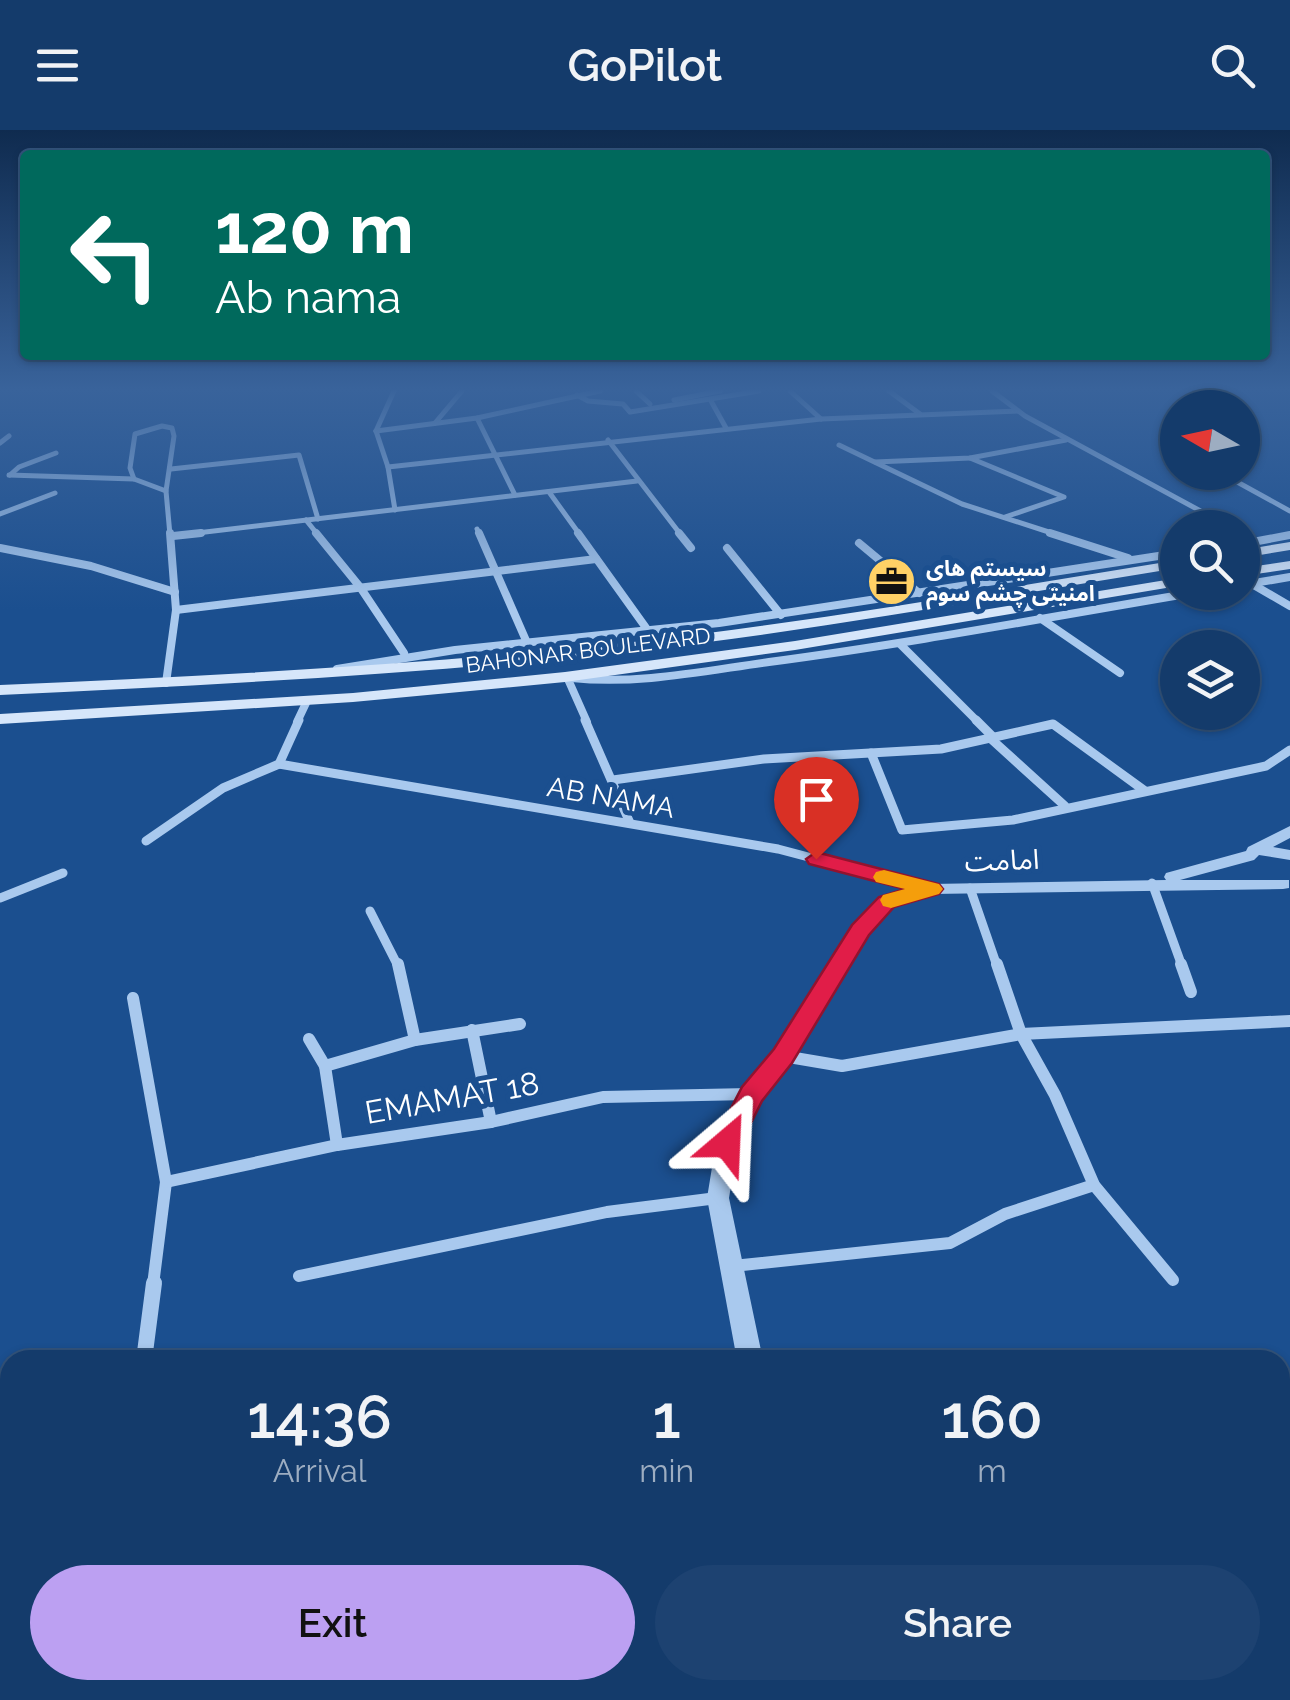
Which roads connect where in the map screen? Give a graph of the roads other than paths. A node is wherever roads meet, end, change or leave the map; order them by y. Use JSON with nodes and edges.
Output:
{"nodes":[{"id":1,"x":26,"y":464,"type":"edge"},
{"id":2,"x":131,"y":464,"type":"edge"},
{"id":3,"x":171,"y":464,"type":"edge"},
{"id":4,"x":217,"y":464,"type":"edge"},
{"id":5,"x":301,"y":464,"type":"edge"},
{"id":6,"x":410,"y":464,"type":"edge"},
{"id":7,"x":499,"y":464,"type":"edge"},
{"id":8,"x":625,"y":464,"type":"edge"},
{"id":9,"x":874,"y":464,"type":"edge"},
{"id":10,"x":985,"y":464,"type":"edge"},
{"id":11,"x":1112,"y":464,"type":"edge"},
{"id":12,"x":388,"y":467,"type":"joint"},
{"id":13,"x":171,"y":469,"type":"junction"},
{"id":14,"x":134,"y":478,"type":"junction"},
{"id":15,"x":637,"y":481,"type":"junction"},
{"id":16,"x":1252,"y":490,"type":"edge"},
{"id":17,"x":166,"y":491,"type":"junction"},
{"id":18,"x":549,"y":492,"type":"junction"},
{"id":19,"x":55,"y":493,"type":"dead end"},
{"id":20,"x":515,"y":495,"type":"junction"},
{"id":21,"x":394,"y":510,"type":"junction"},
{"id":22,"x":1198,"y":510,"type":"edge"},
{"id":23,"x":1290,"y":510,"type":"edge"},
{"id":24,"x":0,"y":514,"type":"edge"},
{"id":25,"x":1004,"y":517,"type":"junction"},
{"id":26,"x":318,"y":519,"type":"junction"},
{"id":27,"x":306,"y":520,"type":"junction"},
{"id":28,"x":477,"y":529,"type":"dead end"},
{"id":29,"x":1290,"y":535,"type":"edge"},
{"id":30,"x":172,"y":536,"type":"junction"},
{"id":31,"x":859,"y":542,"type":"dead end"},
{"id":32,"x":1260,"y":542,"type":"edge"},
{"id":33,"x":1290,"y":546,"type":"edge"},
{"id":34,"x":691,"y":548,"type":"dead end"},
{"id":35,"x":727,"y":548,"type":"dead end"},
{"id":36,"x":1,"y":551,"type":"edge"},
{"id":37,"x":1260,"y":551,"type":"edge"},
{"id":38,"x":1160,"y":556,"type":"edge"},
{"id":39,"x":596,"y":559,"type":"junction"},
{"id":40,"x":1139,"y":559,"type":"junction"},
{"id":41,"x":1290,"y":565,"type":"edge"},
{"id":42,"x":1160,"y":567,"type":"joint"},
{"id":43,"x":498,"y":572,"type":"junction"},
{"id":44,"x":1260,"y":576,"type":"edge"},
{"id":45,"x":1290,"y":577,"type":"edge"},
{"id":46,"x":1260,"y":580,"type":"edge"},
{"id":47,"x":1061,"y":583,"type":"junction"},
{"id":48,"x":1160,"y":585,"type":"edge"},
{"id":49,"x":1034,"y":587,"type":"junction"},
{"id":50,"x":360,"y":588,"type":"junction"},
{"id":51,"x":1260,"y":589,"type":"edge"},
{"id":52,"x":175,"y":592,"type":"junction"},
{"id":53,"x":919,"y":593,"type":"junction"},
{"id":54,"x":1081,"y":598,"type":"junction"},
{"id":55,"x":1160,"y":598,"type":"edge"},
{"id":56,"x":1054,"y":602,"type":"junction"},
{"id":57,"x":1290,"y":606,"type":"edge"},
{"id":58,"x":176,"y":610,"type":"junction"},
{"id":59,"x":781,"y":614,"type":"junction"},
{"id":60,"x":1040,"y":618,"type":"junction"},
{"id":61,"x":649,"y":632,"type":"junction"},
{"id":62,"x":900,"y":644,"type":"junction"},
{"id":63,"x":528,"y":645,"type":"junction"},
{"id":64,"x":404,"y":653,"type":"junction"},
{"id":65,"x":760,"y":657,"type":"junction"},
{"id":66,"x":318,"y":673,"type":"junction"},
{"id":67,"x":1120,"y":673,"type":"dead end"},
{"id":68,"x":566,"y":677,"type":"junction"},
{"id":69,"x":166,"y":683,"type":"junction"},
{"id":70,"x":0,"y":690,"type":"edge"},
{"id":71,"x":306,"y":703,"type":"junction"},
{"id":72,"x":0,"y":719,"type":"edge"},
{"id":73,"x":992,"y":738,"type":"junction"},
{"id":74,"x":1290,"y":750,"type":"edge"},
{"id":75,"x":871,"y":753,"type":"junction"},
{"id":76,"x":279,"y":764,"type":"junction"},
{"id":77,"x":614,"y":780,"type":"junction"},
{"id":78,"x":1145,"y":790,"type":"junction"},
{"id":79,"x":1065,"y":806,"type":"junction"},
{"id":80,"x":630,"y":823,"type":"junction"},
{"id":81,"x":1290,"y":831,"type":"edge"},
{"id":82,"x":146,"y":841,"type":"dead end"},
{"id":83,"x":1251,"y":853,"type":"junction"},
{"id":84,"x":1290,"y":855,"type":"edge"},
{"id":85,"x":63,"y":873,"type":"dead end"},
{"id":86,"x":1152,"y":883,"type":"junction"},
{"id":87,"x":1287,"y":884,"type":"edge"},
{"id":88,"x":970,"y":888,"type":"junction"},
{"id":89,"x":932,"y":889,"type":"junction"},
{"id":90,"x":0,"y":898,"type":"edge"},
{"id":91,"x":370,"y":911,"type":"dead end"},
{"id":92,"x":1191,"y":992,"type":"dead end"},
{"id":93,"x":133,"y":998,"type":"dead end"},
{"id":94,"x":1290,"y":1021,"type":"edge"},
{"id":95,"x":520,"y":1024,"type":"dead end"},
{"id":96,"x":472,"y":1030,"type":"junction"},
{"id":97,"x":1021,"y":1034,"type":"junction"},
{"id":98,"x":309,"y":1038,"type":"dead end"},
{"id":99,"x":415,"y":1040,"type":"junction"},
{"id":100,"x":783,"y":1056,"type":"junction"},
{"id":101,"x":325,"y":1066,"type":"junction"},
{"id":102,"x":751,"y":1094,"type":"junction"},
{"id":103,"x":491,"y":1122,"type":"junction"},
{"id":104,"x":337,"y":1146,"type":"junction"},
{"id":105,"x":166,"y":1182,"type":"junction"},
{"id":106,"x":1094,"y":1185,"type":"junction"},
{"id":107,"x":718,"y":1198,"type":"junction"},
{"id":108,"x":730,"y":1266,"type":"junction"},
{"id":109,"x":299,"y":1276,"type":"dead end"},
{"id":110,"x":1173,"y":1280,"type":"dead end"},
{"id":111,"x":145,"y":1350,"type":"edge"},
{"id":112,"x":748,"y":1350,"type":"edge"}],
"edges":[{"from":1,"to":14,"type":"street"},
{"from":2,"to":14,"type":"street"},
{"from":3,"to":13,"type":"street"},
{"from":4,"to":13,"type":"street"},
{"from":5,"to":26,"type":"street"},
{"from":6,"to":12,"type":"street"},
{"from":7,"to":20,"type":"street"},
{"from":8,"to":15,"type":"street"},
{"from":9,"to":25,"type":"street"},
{"from":10,"to":25,"type":"street"},
{"from":11,"to":22,"type":"street"},
{"from":12,"to":21,"type":"street"},
{"from":13,"to":17,"type":"street"},
{"from":14,"to":17,"type":"street"},
{"from":15,"to":18,"type":"street"},
{"from":15,"to":34,"type":"street"},
{"from":16,"to":23,"type":"street"},
{"from":17,"to":30,"type":"street"},
{"from":18,"to":20,"type":"street"},
{"from":18,"to":39,"type":"street"},
{"from":19,"to":24,"type":"street"},
{"from":20,"to":21,"type":"street"},
{"from":21,"to":26,"type":"street"},
{"from":25,"to":40,"type":"street"},
{"from":26,"to":27,"type":"street"},
{"from":27,"to":30,"type":"street"},
{"from":27,"to":50,"type":"street"},
{"from":28,"to":43,"type":"street"},
{"from":29,"to":32,"type":"street"},
{"from":30,"to":52,"type":"street"},
{"from":31,"to":53,"type":"street"},
{"from":33,"to":37,"type":"main road"},
{"from":35,"to":59,"type":"street"},
{"from":36,"to":52,"type":"street"},
{"from":38,"to":40,"type":"street"},
{"from":39,"to":43,"type":"street"},
{"from":39,"to":61,"type":"street"},
{"from":40,"to":42,"type":"main road"},
{"from":40,"to":53,"type":"street"},
{"from":41,"to":44,"type":"main road"},
{"from":42,"to":47,"type":"main road","name":"BAHONAR BOULEVARD"},
{"from":43,"to":50,"type":"street"},
{"from":43,"to":63,"type":"street"},
{"from":45,"to":46,"type":"street"},
{"from":47,"to":49,"type":"main road","name":"BAHONAR BOULEVARD"},
{"from":47,"to":54,"type":"main road"},
{"from":48,"to":54,"type":"main road","name":"BAHONAR BOULEVARD"},
{"from":49,"to":56,"type":"main road"},
{"from":49,"to":66,"type":"main road","name":"BAHONAR BOULEVARD"},
{"from":50,"to":58,"type":"street"},
{"from":50,"to":64,"type":"street"},
{"from":51,"to":57,"type":"street"},
{"from":52,"to":58,"type":"street"},
{"from":53,"to":59,"type":"street"},
{"from":54,"to":56,"type":"main road","name":"BAHONAR BOULEVARD"},
{"from":55,"to":60,"type":"street"},
{"from":56,"to":65,"type":"main road","name":"BAHONAR BOULEVARD"},
{"from":58,"to":69,"type":"street"},
{"from":59,"to":61,"type":"street"},
{"from":60,"to":62,"type":"street"},
{"from":60,"to":67,"type":"street"},
{"from":61,"to":63,"type":"street"},
{"from":62,"to":65,"type":"street"},
{"from":62,"to":73,"type":"street"},
{"from":63,"to":64,"type":"street"},
{"from":64,"to":66,"type":"street"},
{"from":65,"to":68,"type":"main road","name":"BAHONAR BOULEVARD"},
{"from":66,"to":69,"type":"main road","name":"BAHONAR BOULEVARD"},
{"from":68,"to":71,"type":"main road","name":"BAHONAR BOULEVARD"},
{"from":68,"to":77,"type":"street"},
{"from":69,"to":70,"type":"main road","name":"BAHONAR BOULEVARD"},
{"from":71,"to":72,"type":"main road","name":"BAHONAR BOULEVARD"},
{"from":71,"to":76,"type":"street"},
{"from":73,"to":75,"type":"street"},
{"from":73,"to":78,"type":"street"},
{"from":73,"to":79,"type":"street"},
{"from":74,"to":78,"type":"street"},
{"from":75,"to":77,"type":"street"},
{"from":75,"to":79,"type":"street"},
{"from":76,"to":80,"type":"street","name":"AB NAMA"},
{"from":76,"to":82,"type":"street"},
{"from":77,"to":80,"type":"street"},
{"from":78,"to":79,"type":"street"},
{"from":80,"to":89,"type":"street","name":"AB NAMA"},
{"from":81,"to":83,"type":"street","name":"امامت"},
{"from":83,"to":84,"type":"street"},
{"from":83,"to":86,"type":"street","name":"امامت"},
{"from":83,"to":87,"type":"street"},
{"from":85,"to":90,"type":"street"},
{"from":86,"to":87,"type":"street","name":"امامت"},
{"from":86,"to":88,"type":"street","name":"امامت"},
{"from":86,"to":92,"type":"street"},
{"from":88,"to":89,"type":"street","name":"امامت"},
{"from":88,"to":97,"type":"street"},
{"from":89,"to":100,"type":"street","name":"امامت"},
{"from":91,"to":99,"type":"street"},
{"from":93,"to":105,"type":"street"},
{"from":94,"to":97,"type":"street"},
{"from":95,"to":96,"type":"street"},
{"from":96,"to":99,"type":"street"},
{"from":96,"to":103,"type":"street"},
{"from":97,"to":100,"type":"street"},
{"from":97,"to":106,"type":"street"},
{"from":98,"to":101,"type":"street"},
{"from":99,"to":101,"type":"street"},
{"from":100,"to":102,"type":"street","name":"امامت"},
{"from":101,"to":104,"type":"street"},
{"from":102,"to":103,"type":"street","name":"EMAMAT 18"},
{"from":102,"to":107,"type":"street","name":"امامت"},
{"from":103,"to":104,"type":"street","name":"EMAMAT 18"},
{"from":104,"to":105,"type":"street","name":"EMAMAT 18"},
{"from":105,"to":111,"type":"street"},
{"from":106,"to":108,"type":"street"},
{"from":106,"to":110,"type":"street"},
{"from":107,"to":108,"type":"street","name":"امامت"},
{"from":107,"to":109,"type":"street"},
{"from":108,"to":112,"type":"street","name":"امامت"}]}
